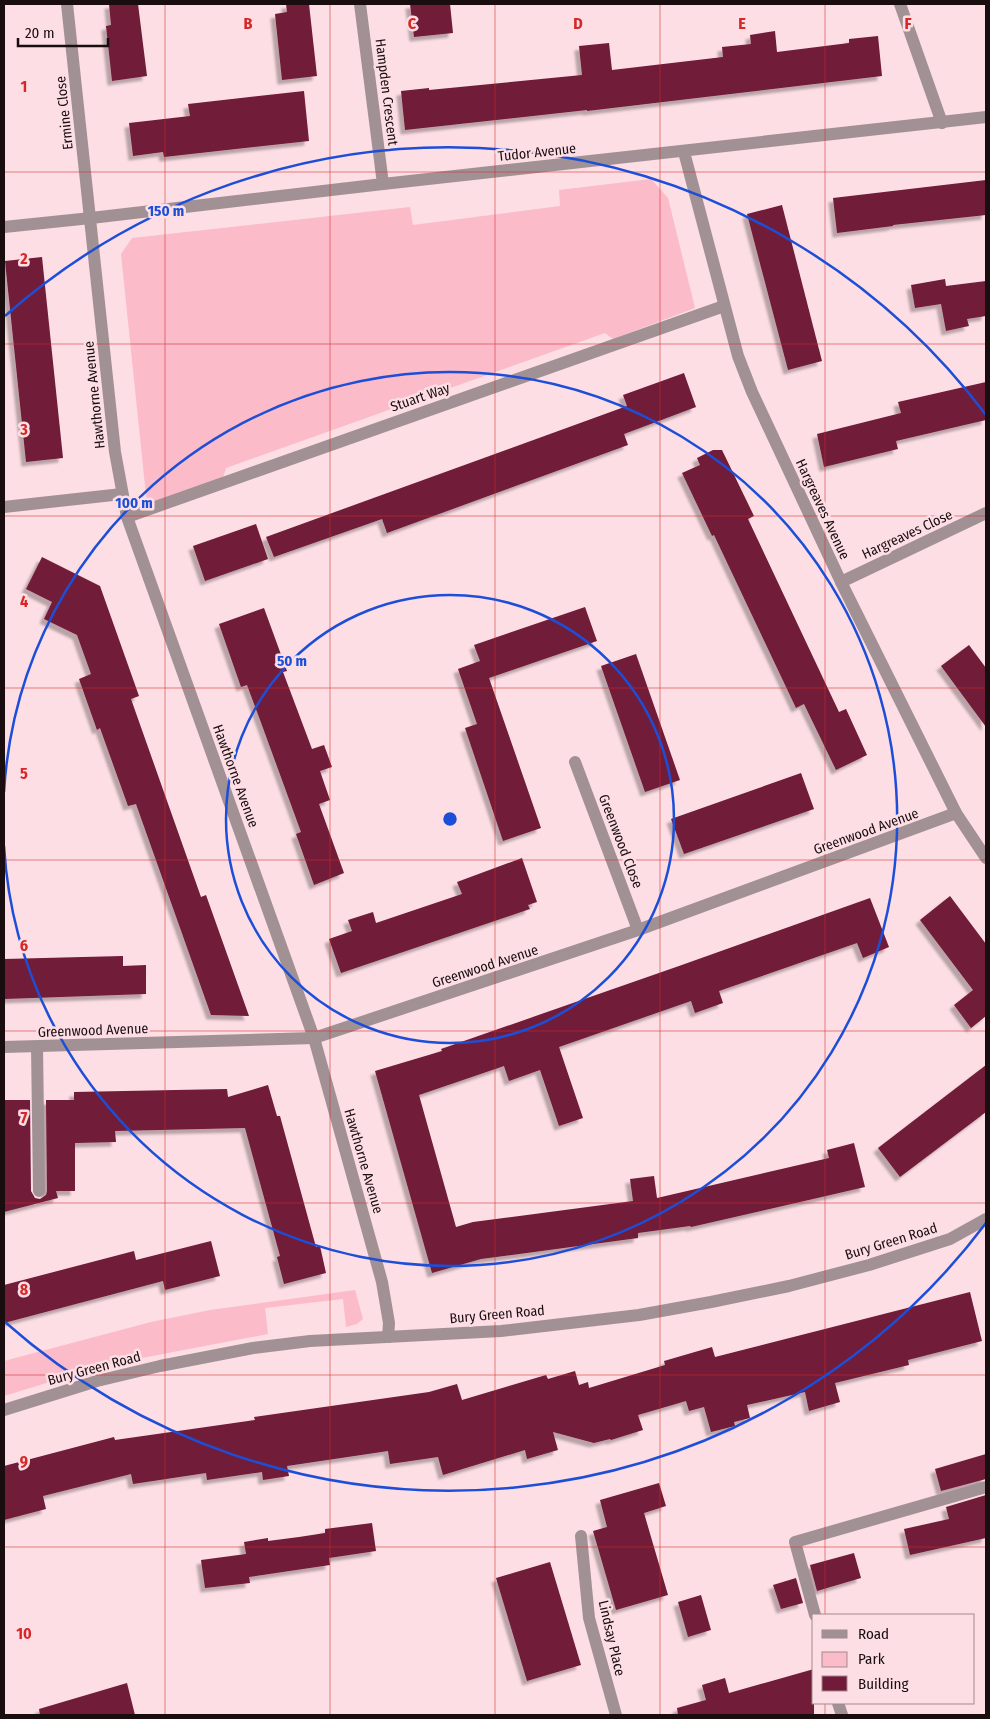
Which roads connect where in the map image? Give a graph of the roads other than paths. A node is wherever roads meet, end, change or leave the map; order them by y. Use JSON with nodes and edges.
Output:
{"nodes":[{"id":1,"x":67,"y":4,"type":"edge"},
{"id":2,"x":360,"y":4,"type":"edge"},
{"id":3,"x":900,"y":4,"type":"edge"},
{"id":4,"x":986,"y":117,"type":"edge"},
{"id":5,"x":942,"y":123,"type":"junction"},
{"id":6,"x":684,"y":152,"type":"junction"},
{"id":7,"x":383,"y":184,"type":"junction"},
{"id":8,"x":91,"y":218,"type":"junction"},
{"id":9,"x":4,"y":227,"type":"edge"},
{"id":10,"x":724,"y":306,"type":"junction"},
{"id":11,"x":122,"y":494,"type":"junction"},
{"id":12,"x":4,"y":507,"type":"edge"},
{"id":13,"x":986,"y":513,"type":"edge"},
{"id":14,"x":127,"y":517,"type":"junction"},
{"id":15,"x":841,"y":582,"type":"junction"},
{"id":16,"x":575,"y":762,"type":"dead end"},
{"id":17,"x":956,"y":814,"type":"junction"},
{"id":18,"x":986,"y":858,"type":"edge"},
{"id":19,"x":638,"y":930,"type":"junction"},
{"id":20,"x":314,"y":1038,"type":"junction"},
{"id":21,"x":4,"y":1047,"type":"edge"},
{"id":22,"x":37,"y":1047,"type":"junction"},
{"id":23,"x":39,"y":1191,"type":"dead end"},
{"id":24,"x":986,"y":1220,"type":"edge"},
{"id":25,"x":388,"y":1336,"type":"junction"},
{"id":26,"x":4,"y":1410,"type":"edge"},
{"id":27,"x":986,"y":1487,"type":"edge"},
{"id":28,"x":581,"y":1536,"type":"dead end"},
{"id":29,"x":814,"y":1614,"type":"edge"},
{"id":30,"x":616,"y":1715,"type":"edge"}],
"edges":[{"from":1,"to":8,"type":"street","name":"Ermine Close"},
{"from":2,"to":7,"type":"street","name":"Hampden Crescent"},
{"from":3,"to":5,"type":"street"},
{"from":4,"to":5,"type":"street","name":"Tudor Avenue"},
{"from":5,"to":6,"type":"street","name":"Tudor Avenue"},
{"from":6,"to":7,"type":"street","name":"Tudor Avenue"},
{"from":6,"to":10,"type":"street","name":"Hargreaves Avenue"},
{"from":7,"to":8,"type":"street","name":"Tudor Avenue"},
{"from":8,"to":9,"type":"street","name":"Tudor Avenue"},
{"from":8,"to":11,"type":"street","name":"Hawthorne Avenue"},
{"from":10,"to":14,"type":"street","name":"Stuart Way"},
{"from":10,"to":15,"type":"street","name":"Hargreaves Avenue"},
{"from":11,"to":12,"type":"street"},
{"from":11,"to":14,"type":"street","name":"Hawthorne Avenue"},
{"from":13,"to":15,"type":"street","name":"Hargreaves Close"},
{"from":14,"to":20,"type":"street","name":"Hawthorne Avenue"},
{"from":15,"to":17,"type":"street","name":"Hargreaves Avenue"},
{"from":16,"to":19,"type":"street","name":"Greenwood Close"},
{"from":17,"to":18,"type":"street","name":"Hargreaves Avenue"},
{"from":17,"to":19,"type":"street","name":"Greenwood Avenue"},
{"from":19,"to":20,"type":"street","name":"Greenwood Avenue"},
{"from":20,"to":22,"type":"street","name":"Greenwood Avenue"},
{"from":20,"to":25,"type":"street","name":"Hawthorne Avenue"},
{"from":21,"to":22,"type":"street","name":"Greenwood Avenue"},
{"from":22,"to":23,"type":"street"},
{"from":24,"to":25,"type":"street","name":"Bury Green Road"},
{"from":25,"to":26,"type":"street","name":"Bury Green Road"},
{"from":27,"to":29,"type":"street"},
{"from":28,"to":30,"type":"street","name":"Lindsay Place"}]}
